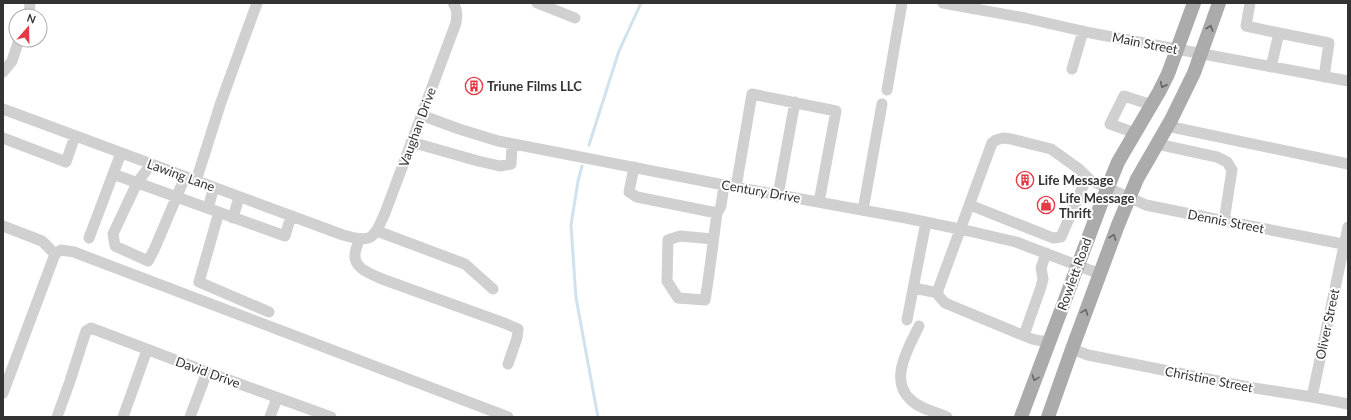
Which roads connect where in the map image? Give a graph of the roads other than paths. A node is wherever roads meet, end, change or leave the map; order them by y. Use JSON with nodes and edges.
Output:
{"nodes":[{"id":1,"x":257,"y":3,"type":"edge"},
{"id":2,"x":453,"y":3,"type":"edge"},
{"id":3,"x":537,"y":3,"type":"edge"},
{"id":4,"x":902,"y":3,"type":"edge"},
{"id":5,"x":943,"y":3,"type":"edge"},
{"id":6,"x":1194,"y":3,"type":"edge"},
{"id":7,"x":1219,"y":3,"type":"edge"},
{"id":8,"x":1250,"y":3,"type":"edge"},
{"id":9,"x":576,"y":18,"type":"dead end"},
{"id":10,"x":1083,"y":31,"type":"junction"},
{"id":11,"x":1279,"y":33,"type":"junction"},
{"id":12,"x":17,"y":48,"type":"edge"},
{"id":13,"x":1177,"y":49,"type":"junction"},
{"id":14,"x":1202,"y":54,"type":"junction"},
{"id":15,"x":1271,"y":67,"type":"junction"},
{"id":16,"x":1072,"y":69,"type":"dead end"},
{"id":17,"x":3,"y":72,"type":"edge"},
{"id":18,"x":1324,"y":77,"type":"junction"},
{"id":19,"x":1348,"y":82,"type":"edge"},
{"id":20,"x":887,"y":90,"type":"dead end"},
{"id":21,"x":795,"y":102,"type":"junction"},
{"id":22,"x":882,"y":104,"type":"dead end"},
{"id":23,"x":1152,"y":105,"type":"junction"},
{"id":24,"x":3,"y":109,"type":"edge"},
{"id":25,"x":421,"y":115,"type":"junction"},
{"id":26,"x":1167,"y":126,"type":"junction"},
{"id":27,"x":1135,"y":133,"type":"junction"},
{"id":28,"x":75,"y":136,"type":"junction"},
{"id":29,"x":3,"y":138,"type":"edge"},
{"id":30,"x":411,"y":142,"type":"junction"},
{"id":31,"x":512,"y":144,"type":"junction"},
{"id":32,"x":1157,"y":144,"type":"junction"},
{"id":33,"x":121,"y":153,"type":"junction"},
{"id":34,"x":151,"y":164,"type":"junction"},
{"id":35,"x":1348,"y":164,"type":"edge"},
{"id":36,"x":634,"y":167,"type":"junction"},
{"id":37,"x":113,"y":174,"type":"junction"},
{"id":38,"x":1087,"y":177,"type":"junction"},
{"id":39,"x":190,"y":179,"type":"junction"},
{"id":40,"x":137,"y":183,"type":"junction"},
{"id":41,"x":724,"y":185,"type":"junction"},
{"id":42,"x":736,"y":187,"type":"junction"},
{"id":43,"x":214,"y":188,"type":"junction"},
{"id":44,"x":1107,"y":188,"type":"junction"},
{"id":45,"x":778,"y":195,"type":"junction"},
{"id":46,"x":177,"y":197,"type":"junction"},
{"id":47,"x":239,"y":197,"type":"junction"},
{"id":48,"x":1129,"y":198,"type":"junction"},
{"id":49,"x":819,"y":202,"type":"junction"},
{"id":50,"x":970,"y":205,"type":"junction"},
{"id":51,"x":208,"y":208,"type":"junction"},
{"id":52,"x":863,"y":210,"type":"junction"},
{"id":53,"x":219,"y":212,"type":"junction"},
{"id":54,"x":717,"y":213,"type":"junction"},
{"id":55,"x":291,"y":216,"type":"junction"},
{"id":56,"x":233,"y":218,"type":"junction"},
{"id":57,"x":1224,"y":221,"type":"junction"},
{"id":58,"x":926,"y":222,"type":"junction"},
{"id":59,"x":3,"y":226,"type":"edge"},
{"id":60,"x":1348,"y":227,"type":"edge"},
{"id":61,"x":961,"y":229,"type":"junction"},
{"id":62,"x":377,"y":231,"type":"junction"},
{"id":63,"x":89,"y":238,"type":"dead end"},
{"id":64,"x":713,"y":239,"type":"junction"},
{"id":65,"x":360,"y":240,"type":"junction"},
{"id":66,"x":1346,"y":244,"type":"edge"},
{"id":67,"x":1046,"y":253,"type":"junction"},
{"id":68,"x":55,"y":254,"type":"junction"},
{"id":69,"x":1078,"y":265,"type":"junction"},
{"id":70,"x":1100,"y":274,"type":"junction"},
{"id":71,"x":914,"y":288,"type":"junction"},
{"id":72,"x":493,"y":289,"type":"dead end"},
{"id":73,"x":938,"y":293,"type":"junction"},
{"id":74,"x":270,"y":312,"type":"dead end"},
{"id":75,"x":907,"y":320,"type":"dead end"},
{"id":76,"x":919,"y":326,"type":"dead end"},
{"id":77,"x":1024,"y":335,"type":"junction"},
{"id":78,"x":1049,"y":341,"type":"junction"},
{"id":79,"x":1072,"y":349,"type":"junction"},
{"id":80,"x":147,"y":350,"type":"junction"},
{"id":81,"x":508,"y":364,"type":"dead end"},
{"id":82,"x":207,"y":372,"type":"junction"},
{"id":83,"x":3,"y":393,"type":"edge"},
{"id":84,"x":1312,"y":397,"type":"junction"},
{"id":85,"x":277,"y":398,"type":"junction"},
{"id":86,"x":1348,"y":404,"type":"edge"},
{"id":87,"x":57,"y":417,"type":"edge"},
{"id":88,"x":123,"y":417,"type":"edge"},
{"id":89,"x":190,"y":417,"type":"edge"},
{"id":90,"x":270,"y":417,"type":"edge"},
{"id":91,"x":331,"y":417,"type":"edge"},
{"id":92,"x":508,"y":417,"type":"edge"},
{"id":93,"x":947,"y":417,"type":"edge"},
{"id":94,"x":1021,"y":417,"type":"edge"},
{"id":95,"x":1048,"y":417,"type":"edge"}],
"edges":[{"from":1,"to":39,"type":"street"},
{"from":2,"to":25,"type":"street","name":"Vaughan Drive"},
{"from":3,"to":9,"type":"street"},
{"from":4,"to":20,"type":"street"},
{"from":5,"to":10,"type":"street","name":"Main Street"},
{"from":6,"to":13,"type":"main road","name":"Rowlett Road"},
{"from":14,"to":7,"type":"main road","name":"Rowlett Road","one_way":true},
{"from":8,"to":11,"type":"street"},
{"from":10,"to":13,"type":"street","name":"Main Street"},
{"from":10,"to":16,"type":"street"},
{"from":11,"to":15,"type":"street"},
{"from":11,"to":18,"type":"street"},
{"from":12,"to":17,"type":"street"},
{"from":13,"to":14,"type":"street","name":"Main Street"},
{"from":13,"to":23,"type":"main road","name":"Rowlett Road","one_way":true},
{"from":14,"to":15,"type":"street","name":"Main Street"},
{"from":14,"to":26,"type":"main road","name":"Rowlett Road"},
{"from":15,"to":18,"type":"street","name":"Main Street"},
{"from":18,"to":19,"type":"street","name":"Main Street"},
{"from":21,"to":42,"type":"street"},
{"from":21,"to":45,"type":"street"},
{"from":21,"to":49,"type":"street"},
{"from":22,"to":52,"type":"street"},
{"from":23,"to":27,"type":"main road","name":"Rowlett Road"},
{"from":23,"to":27,"type":"street"},
{"from":24,"to":28,"type":"street","name":"Lawing Lane"},
{"from":25,"to":30,"type":"street","name":"Vaughan Drive"},
{"from":25,"to":31,"type":"street","name":"Century Drive"},
{"from":26,"to":32,"type":"main road","name":"Rowlett Road"},
{"from":26,"to":35,"type":"street"},
{"from":27,"to":44,"type":"main road","name":"Rowlett Road"},
{"from":28,"to":29,"type":"street"},
{"from":28,"to":33,"type":"street","name":"Lawing Lane"},
{"from":30,"to":31,"type":"street"},
{"from":30,"to":62,"type":"street","name":"Vaughan Drive"},
{"from":31,"to":36,"type":"street","name":"Century Drive"},
{"from":32,"to":48,"type":"main road","name":"Rowlett Road"},
{"from":32,"to":57,"type":"street"},
{"from":33,"to":34,"type":"street","name":"Lawing Lane"},
{"from":33,"to":37,"type":"street"},
{"from":34,"to":39,"type":"street","name":"Lawing Lane"},
{"from":34,"to":40,"type":"street"},
{"from":36,"to":41,"type":"street","name":"Century Drive"},
{"from":36,"to":54,"type":"street"},
{"from":37,"to":40,"type":"street"},
{"from":37,"to":63,"type":"street"},
{"from":38,"to":44,"type":"street","name":"Dennis Street"},
{"from":38,"to":50,"type":"street"},
{"from":38,"to":50,"type":"street","name":"Dennis Street"},
{"from":39,"to":43,"type":"street","name":"Lawing Lane"},
{"from":39,"to":46,"type":"street"},
{"from":40,"to":46,"type":"street"},
{"from":40,"to":46,"type":"street"},
{"from":41,"to":42,"type":"street","name":"Century Drive"},
{"from":41,"to":54,"type":"street"},
{"from":42,"to":45,"type":"street","name":"Century Drive"},
{"from":43,"to":47,"type":"street","name":"Lawing Lane"},
{"from":43,"to":51,"type":"street"},
{"from":44,"to":48,"type":"street","name":"Dennis Street"},
{"from":44,"to":69,"type":"main road","name":"Rowlett Road"},
{"from":45,"to":49,"type":"street","name":"Century Drive"},
{"from":46,"to":51,"type":"street"},
{"from":47,"to":55,"type":"street","name":"Lawing Lane"},
{"from":47,"to":56,"type":"street"},
{"from":48,"to":57,"type":"street","name":"Dennis Street"},
{"from":70,"to":48,"type":"main road","name":"Rowlett Road","one_way":true},
{"from":49,"to":52,"type":"street","name":"Century Drive"},
{"from":50,"to":61,"type":"street","name":"Dennis Street"},
{"from":51,"to":53,"type":"street"},
{"from":52,"to":58,"type":"street","name":"Century Drive"},
{"from":53,"to":56,"type":"street"},
{"from":53,"to":74,"type":"street"},
{"from":54,"to":64,"type":"street"},
{"from":55,"to":56,"type":"street"},
{"from":55,"to":65,"type":"street","name":"Lawing Lane"},
{"from":57,"to":66,"type":"street","name":"Dennis Street"},
{"from":58,"to":61,"type":"street","name":"Century Drive"},
{"from":58,"to":71,"type":"street"},
{"from":59,"to":68,"type":"street"},
{"from":60,"to":66,"type":"street","name":"Oliver Street"},
{"from":61,"to":67,"type":"street","name":"Century Drive"},
{"from":61,"to":73,"type":"street","name":"Dennis Street"},
{"from":62,"to":65,"type":"street"},
{"from":62,"to":72,"type":"street"},
{"from":64,"to":64,"type":"street"},
{"from":65,"to":81,"type":"street"},
{"from":66,"to":84,"type":"street","name":"Oliver Street"},
{"from":67,"to":69,"type":"street","name":"Century Drive"},
{"from":67,"to":77,"type":"street"},
{"from":68,"to":83,"type":"street"},
{"from":68,"to":92,"type":"street"},
{"from":69,"to":70,"type":"street","name":"Century Drive"},
{"from":69,"to":78,"type":"main road","name":"Rowlett Road"},
{"from":79,"to":70,"type":"main road","name":"Rowlett Road","one_way":true},
{"from":71,"to":73,"type":"street"},
{"from":71,"to":75,"type":"street"},
{"from":73,"to":77,"type":"street"},
{"from":76,"to":93,"type":"street"},
{"from":77,"to":78,"type":"street"},
{"from":78,"to":94,"type":"main road","name":"Rowlett Road","one_way":true},
{"from":79,"to":84,"type":"street","name":"Christine Street"},
{"from":79,"to":95,"type":"main road","name":"Rowlett Road"},
{"from":80,"to":82,"type":"street","name":"David Drive"},
{"from":80,"to":87,"type":"street","name":"David Drive"},
{"from":80,"to":88,"type":"street"},
{"from":82,"to":85,"type":"street","name":"David Drive"},
{"from":82,"to":89,"type":"street"},
{"from":84,"to":86,"type":"street","name":"Christine Street"},
{"from":85,"to":90,"type":"street"},
{"from":85,"to":91,"type":"street","name":"David Drive"}]}
